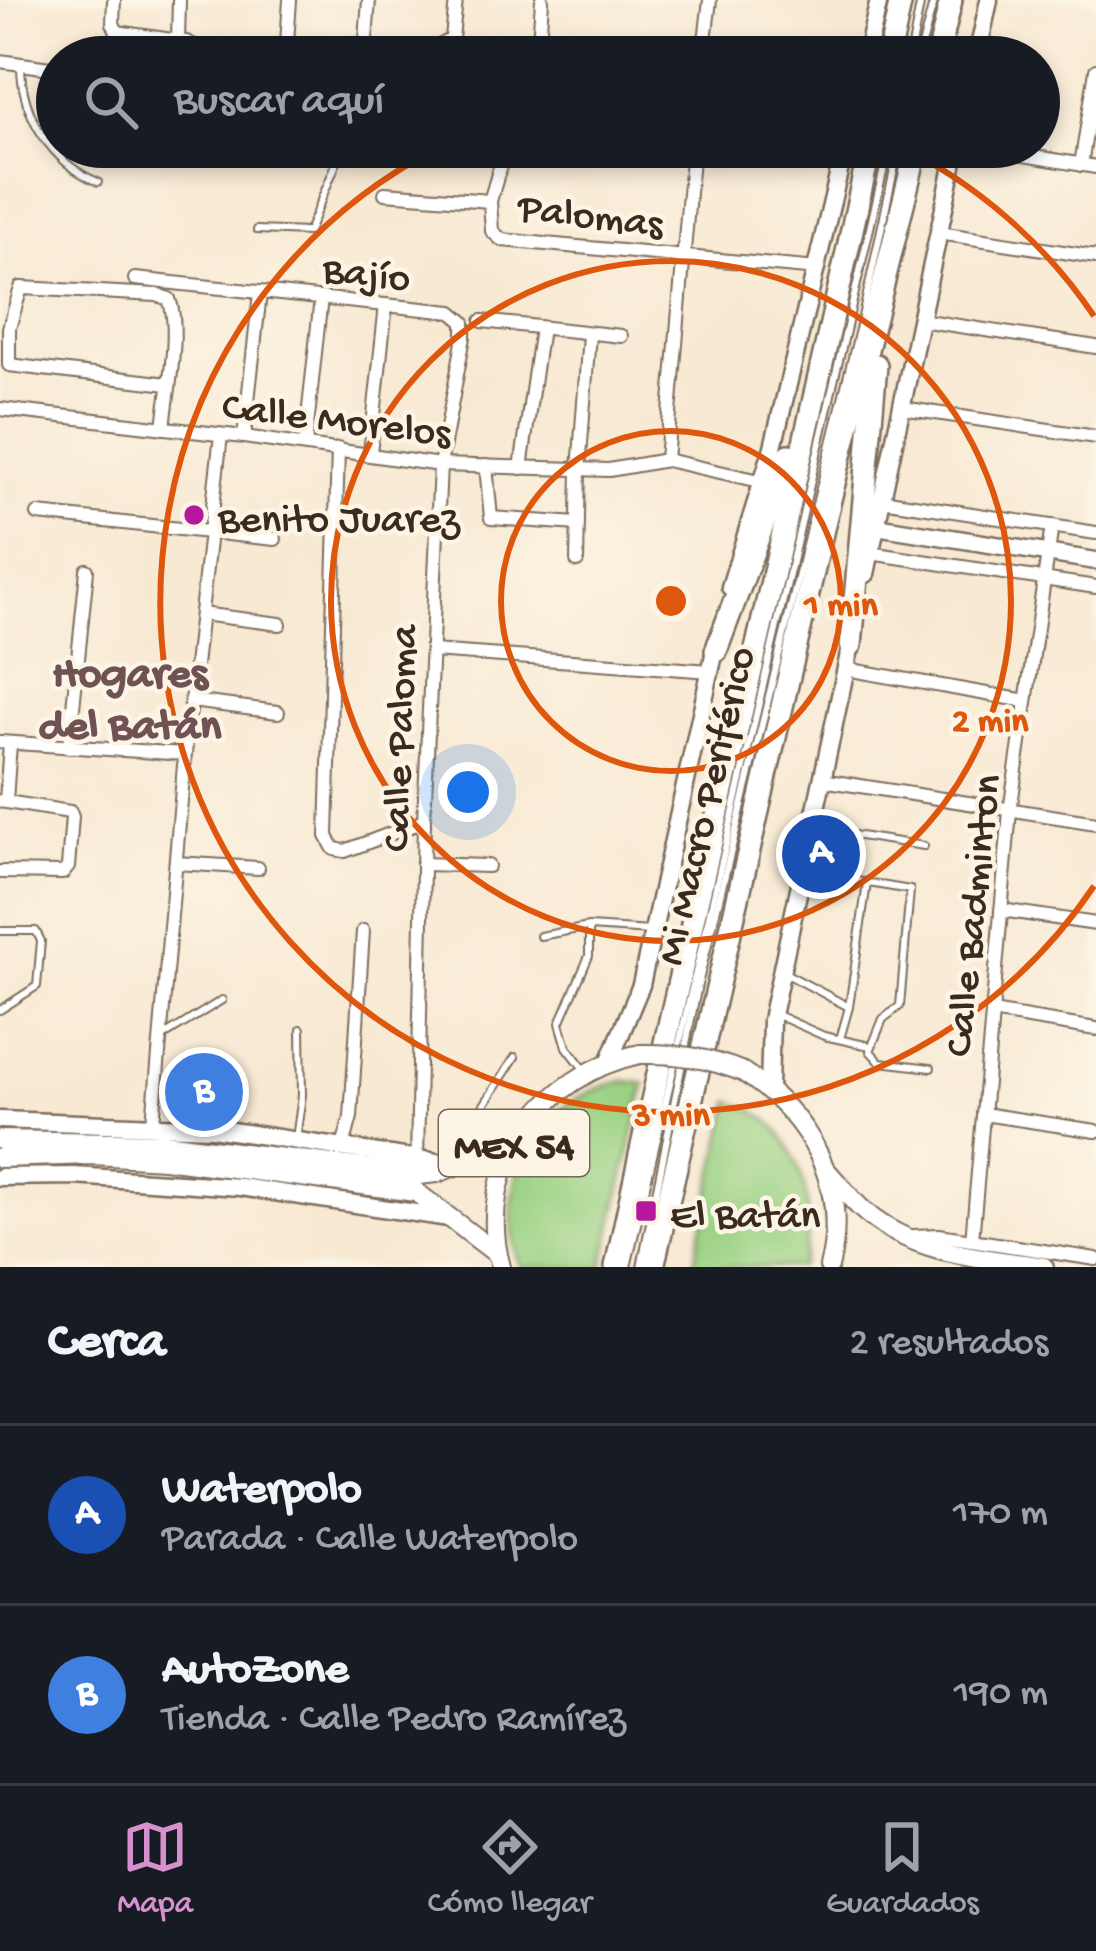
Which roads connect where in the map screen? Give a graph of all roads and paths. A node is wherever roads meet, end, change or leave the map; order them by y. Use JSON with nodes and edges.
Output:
{"nodes":[{"id":1,"x":114,"y":0,"type":"edge"},
{"id":2,"x":178,"y":0,"type":"edge"},
{"id":3,"x":290,"y":0,"type":"edge"},
{"id":4,"x":369,"y":0,"type":"edge"},
{"id":5,"x":456,"y":0,"type":"edge"},
{"id":6,"x":542,"y":0,"type":"edge"},
{"id":7,"x":710,"y":0,"type":"edge"},
{"id":8,"x":879,"y":0,"type":"edge"},
{"id":9,"x":901,"y":0,"type":"edge"},
{"id":10,"x":921,"y":0,"type":"edge"},
{"id":11,"x":934,"y":0,"type":"edge"},
{"id":12,"x":951,"y":0,"type":"edge"},
{"id":13,"x":989,"y":0,"type":"edge"},
{"id":14,"x":144,"y":36,"type":"edge"},
{"id":15,"x":178,"y":36,"type":"edge"},
{"id":16,"x":287,"y":36,"type":"edge"},
{"id":17,"x":366,"y":36,"type":"edge"},
{"id":18,"x":452,"y":36,"type":"edge"},
{"id":19,"x":539,"y":36,"type":"edge"},
{"id":20,"x":706,"y":36,"type":"edge"},
{"id":21,"x":871,"y":36,"type":"edge"},
{"id":22,"x":893,"y":36,"type":"edge"},
{"id":23,"x":917,"y":36,"type":"edge"},
{"id":24,"x":922,"y":36,"type":"edge"},
{"id":25,"x":943,"y":36,"type":"edge"},
{"id":26,"x":981,"y":36,"type":"edge"},
{"id":27,"x":0,"y":62,"type":"edge"},
{"id":28,"x":21,"y":65,"type":"junction"},
{"id":29,"x":36,"y":67,"type":"edge"},
{"id":30,"x":1096,"y":70,"type":"edge"},
{"id":31,"x":36,"y":124,"type":"edge"},
{"id":32,"x":1089,"y":166,"type":"edge"},
{"id":33,"x":70,"y":168,"type":"edge"},
{"id":34,"x":335,"y":168,"type":"edge"},
{"id":35,"x":500,"y":168,"type":"edge"},
{"id":36,"x":691,"y":168,"type":"edge"},
{"id":37,"x":840,"y":168,"type":"edge"},
{"id":38,"x":866,"y":168,"type":"edge"},
{"id":39,"x":884,"y":168,"type":"edge"},
{"id":40,"x":894,"y":168,"type":"edge"},
{"id":41,"x":912,"y":168,"type":"edge"},
{"id":42,"x":953,"y":168,"type":"edge"},
{"id":43,"x":98,"y":182,"type":"dead end"},
{"id":44,"x":386,"y":193,"type":"dead end"},
{"id":45,"x":490,"y":200,"type":"junction"},
{"id":46,"x":257,"y":230,"type":"dead end"},
{"id":47,"x":939,"y":233,"type":"junction"},
{"id":48,"x":683,"y":256,"type":"junction"},
{"id":49,"x":1096,"y":257,"type":"edge"},
{"id":50,"x":818,"y":269,"type":"junction"},
{"id":51,"x":136,"y":279,"type":"dead end"},
{"id":52,"x":260,"y":293,"type":"junction"},
{"id":53,"x":883,"y":297,"type":"junction"},
{"id":54,"x":321,"y":298,"type":"junction"},
{"id":55,"x":386,"y":305,"type":"junction"},
{"id":56,"x":920,"y":320,"type":"junction"},
{"id":57,"x":482,"y":321,"type":"dead end"},
{"id":58,"x":464,"y":322,"type":"joint"},
{"id":59,"x":541,"y":328,"type":"junction"},
{"id":60,"x":589,"y":334,"type":"junction"},
{"id":61,"x":622,"y":336,"type":"dead end"},
{"id":62,"x":829,"y":340,"type":"junction"},
{"id":63,"x":1096,"y":347,"type":"edge"},
{"id":64,"x":168,"y":384,"type":"junction"},
{"id":65,"x":902,"y":408,"type":"junction"},
{"id":66,"x":0,"y":409,"type":"edge"},
{"id":67,"x":164,"y":428,"type":"junction"},
{"id":68,"x":221,"y":435,"type":"junction"},
{"id":69,"x":244,"y":437,"type":"junction"},
{"id":70,"x":1096,"y":437,"type":"edge"},
{"id":71,"x":305,"y":445,"type":"junction"},
{"id":72,"x":338,"y":449,"type":"junction"},
{"id":73,"x":370,"y":453,"type":"junction"},
{"id":74,"x":666,"y":460,"type":"junction"},
{"id":75,"x":440,"y":465,"type":"junction"},
{"id":76,"x":486,"y":466,"type":"junction"},
{"id":77,"x":521,"y":468,"type":"junction"},
{"id":78,"x":579,"y":470,"type":"junction"},
{"id":79,"x":760,"y":481,"type":"junction"},
{"id":80,"x":882,"y":500,"type":"junction"},
{"id":81,"x":38,"y":514,"type":"dead end"},
{"id":82,"x":578,"y":524,"type":"junction"},
{"id":83,"x":876,"y":526,"type":"junction"},
{"id":84,"x":1052,"y":526,"type":"junction"},
{"id":85,"x":210,"y":531,"type":"junction"},
{"id":86,"x":1096,"y":533,"type":"edge"},
{"id":87,"x":275,"y":539,"type":"dead end"},
{"id":88,"x":870,"y":553,"type":"junction"},
{"id":89,"x":1048,"y":553,"type":"junction"},
{"id":90,"x":578,"y":561,"type":"dead end"},
{"id":91,"x":1096,"y":561,"type":"edge"},
{"id":92,"x":87,"y":570,"type":"dead end"},
{"id":93,"x":1044,"y":579,"type":"junction"},
{"id":94,"x":1096,"y":587,"type":"edge"},
{"id":95,"x":201,"y":614,"type":"junction"},
{"id":96,"x":280,"y":624,"type":"dead end"},
{"id":97,"x":850,"y":645,"type":"junction"},
{"id":98,"x":432,"y":651,"type":"junction"},
{"id":99,"x":714,"y":661,"type":"junction"},
{"id":100,"x":845,"y":669,"type":"junction"},
{"id":101,"x":191,"y":701,"type":"junction"},
{"id":102,"x":1026,"y":701,"type":"junction"},
{"id":103,"x":278,"y":712,"type":"dead end"},
{"id":104,"x":5,"y":742,"type":"edge"},
{"id":105,"x":69,"y":747,"type":"junction"},
{"id":106,"x":185,"y":754,"type":"junction"},
{"id":107,"x":822,"y":780,"type":"junction"},
{"id":108,"x":3,"y":801,"type":"edge"},
{"id":109,"x":1010,"y":811,"type":"junction"},
{"id":110,"x":424,"y":821,"type":"junction"},
{"id":111,"x":1096,"y":824,"type":"edge"},
{"id":112,"x":811,"y":828,"type":"junction"},
{"id":113,"x":924,"y":846,"type":"dead end"},
{"id":114,"x":176,"y":862,"type":"junction"},
{"id":115,"x":423,"y":864,"type":"junction"},
{"id":116,"x":488,"y":866,"type":"dead end"},
{"id":117,"x":258,"y":868,"type":"dead end"},
{"id":118,"x":0,"y":872,"type":"edge"},
{"id":119,"x":833,"y":877,"type":"dead end"},
{"id":120,"x":867,"y":884,"type":"junction"},
{"id":121,"x":1001,"y":910,"type":"junction"},
{"id":122,"x":1096,"y":924,"type":"edge"},
{"id":123,"x":589,"y":927,"type":"junction"},
{"id":124,"x":363,"y":932,"type":"dead end"},
{"id":125,"x":653,"y":932,"type":"junction"},
{"id":126,"x":2,"y":933,"type":"edge"},
{"id":127,"x":540,"y":936,"type":"dead end"},
{"id":128,"x":781,"y":971,"type":"junction"},
{"id":129,"x":222,"y":1000,"type":"dead end"},
{"id":130,"x":849,"y":1006,"type":"junction"},
{"id":131,"x":0,"y":1010,"type":"edge"},
{"id":132,"x":992,"y":1012,"type":"junction"},
{"id":133,"x":772,"y":1013,"type":"junction"},
{"id":134,"x":301,"y":1029,"type":"dead end"},
{"id":135,"x":1096,"y":1029,"type":"edge"},
{"id":136,"x":161,"y":1038,"type":"junction"},
{"id":137,"x":840,"y":1040,"type":"junction"},
{"id":138,"x":870,"y":1046,"type":"junction"},
{"id":139,"x":515,"y":1057,"type":"dead end"},
{"id":140,"x":609,"y":1062,"type":"junction"},
{"id":141,"x":931,"y":1068,"type":"dead end"},
{"id":142,"x":586,"y":1072,"type":"junction"},
{"id":143,"x":769,"y":1088,"type":"junction"},
{"id":144,"x":983,"y":1114,"type":"junction"},
{"id":145,"x":0,"y":1120,"type":"edge"},
{"id":146,"x":153,"y":1123,"type":"junction"},
{"id":147,"x":1096,"y":1131,"type":"edge"},
{"id":148,"x":0,"y":1139,"type":"edge"},
{"id":149,"x":296,"y":1140,"type":"junction"},
{"id":150,"x":514,"y":1142,"type":"junction"},
{"id":151,"x":343,"y":1147,"type":"junction"},
{"id":152,"x":0,"y":1157,"type":"edge"},
{"id":153,"x":417,"y":1160,"type":"junction"},
{"id":154,"x":460,"y":1164,"type":"junction"},
{"id":155,"x":826,"y":1170,"type":"junction"},
{"id":156,"x":0,"y":1177,"type":"edge"},
{"id":157,"x":449,"y":1218,"type":"junction"},
{"id":158,"x":906,"y":1237,"type":"junction"},
{"id":159,"x":972,"y":1240,"type":"junction"},
{"id":160,"x":1096,"y":1259,"type":"edge"},
{"id":161,"x":499,"y":1260,"type":"edge"},
{"id":162,"x":616,"y":1267,"type":"edge"},
{"id":163,"x":627,"y":1267,"type":"edge"},
{"id":164,"x":640,"y":1267,"type":"edge"},
{"id":165,"x":653,"y":1267,"type":"edge"},
{"id":166,"x":829,"y":1267,"type":"edge"},
{"id":167,"x":1044,"y":1267,"type":"edge"}],
"edges":[{"from":1,"to":14,"type":"street"},
{"from":2,"to":15,"type":"street"},
{"from":3,"to":16,"type":"street"},
{"from":4,"to":17,"type":"street"},
{"from":5,"to":18,"type":"street"},
{"from":6,"to":19,"type":"street"},
{"from":7,"to":20,"type":"street"},
{"from":8,"to":21,"type":"street"},
{"from":9,"to":22,"type":"highway"},
{"from":10,"to":23,"type":"lane"},
{"from":11,"to":24,"type":"lane"},
{"from":12,"to":25,"type":"highway"},
{"from":13,"to":26,"type":"street"},
{"from":27,"to":28,"type":"street"},
{"from":28,"to":29,"type":"street"},
{"from":28,"to":31,"type":"lane"},
{"from":30,"to":32,"type":"street"},
{"from":33,"to":43,"type":"lane"},
{"from":34,"to":46,"type":"lane"},
{"from":35,"to":45,"type":"street"},
{"from":36,"to":48,"type":"street"},
{"from":37,"to":50,"type":"street"},
{"from":38,"to":62,"type":"highway"},
{"from":39,"to":163,"type":"lane","name":"Mi Macro Periférico"},
{"from":40,"to":164,"type":"lane","name":"Mi Macro Periférico"},
{"from":41,"to":53,"type":"highway"},
{"from":42,"to":47,"type":"street"},
{"from":44,"to":45,"type":"street"},
{"from":45,"to":48,"type":"street","name":"Palomas"},
{"from":47,"to":49,"type":"street"},
{"from":47,"to":56,"type":"street"},
{"from":48,"to":50,"type":"street","name":"Palomas"},
{"from":48,"to":74,"type":"street"},
{"from":50,"to":79,"type":"street"},
{"from":51,"to":52,"type":"street","name":"Bajío"},
{"from":52,"to":54,"type":"street","name":"Bajío"},
{"from":52,"to":69,"type":"street"},
{"from":53,"to":97,"type":"highway"},
{"from":53,"to":165,"type":"highway"},
{"from":54,"to":55,"type":"street","name":"Bajío"},
{"from":54,"to":71,"type":"street"},
{"from":55,"to":58,"type":"street","name":"Bajío"},
{"from":55,"to":73,"type":"street"},
{"from":56,"to":63,"type":"street"},
{"from":56,"to":65,"type":"street"},
{"from":57,"to":59,"type":"street"},
{"from":58,"to":75,"type":"street","name":"Calle Paloma"},
{"from":59,"to":60,"type":"street"},
{"from":59,"to":77,"type":"street"},
{"from":60,"to":61,"type":"street"},
{"from":60,"to":78,"type":"street"},
{"from":62,"to":99,"type":"highway"},
{"from":62,"to":162,"type":"highway"},
{"from":64,"to":64,"type":"street"},
{"from":64,"to":67,"type":"street"},
{"from":65,"to":70,"type":"street"},
{"from":65,"to":80,"type":"street"},
{"from":66,"to":67,"type":"street","name":"Calle Morelos"},
{"from":67,"to":68,"type":"street","name":"Calle Morelos"},
{"from":68,"to":69,"type":"street","name":"Calle Morelos"},
{"from":68,"to":85,"type":"street"},
{"from":69,"to":71,"type":"street","name":"Calle Morelos"},
{"from":71,"to":72,"type":"street","name":"Calle Morelos"},
{"from":72,"to":73,"type":"street","name":"Calle Morelos"},
{"from":72,"to":110,"type":"street"},
{"from":73,"to":75,"type":"street","name":"Calle Morelos"},
{"from":74,"to":78,"type":"street","name":"Calle Morelos"},
{"from":74,"to":79,"type":"street"},
{"from":75,"to":76,"type":"street","name":"Calle Morelos"},
{"from":75,"to":98,"type":"street","name":"Calle Paloma"},
{"from":76,"to":77,"type":"street","name":"Calle Morelos"},
{"from":76,"to":82,"type":"street"},
{"from":77,"to":78,"type":"street","name":"Calle Morelos"},
{"from":78,"to":82,"type":"street"},
{"from":79,"to":99,"type":"street"},
{"from":80,"to":83,"type":"street"},
{"from":80,"to":84,"type":"street"},
{"from":81,"to":85,"type":"street"},
{"from":82,"to":90,"type":"street"},
{"from":83,"to":88,"type":"street"},
{"from":83,"to":89,"type":"street"},
{"from":84,"to":86,"type":"street"},
{"from":84,"to":89,"type":"street","name":"Calle Badminton"},
{"from":85,"to":87,"type":"street"},
{"from":85,"to":95,"type":"street"},
{"from":88,"to":93,"type":"street"},
{"from":88,"to":97,"type":"street"},
{"from":89,"to":91,"type":"street"},
{"from":89,"to":93,"type":"street","name":"Calle Badminton"},
{"from":92,"to":105,"type":"street"},
{"from":93,"to":94,"type":"street"},
{"from":93,"to":102,"type":"street","name":"Calle Badminton"},
{"from":95,"to":96,"type":"street"},
{"from":95,"to":101,"type":"street"},
{"from":97,"to":100,"type":"street"},
{"from":98,"to":99,"type":"street"},
{"from":98,"to":110,"type":"street","name":"Calle Paloma"},
{"from":99,"to":125,"type":"street"},
{"from":100,"to":102,"type":"street"},
{"from":100,"to":107,"type":"street"},
{"from":101,"to":103,"type":"street"},
{"from":101,"to":106,"type":"street"},
{"from":102,"to":109,"type":"street","name":"Calle Badminton"},
{"from":104,"to":105,"type":"street"},
{"from":104,"to":108,"type":"street"},
{"from":105,"to":106,"type":"street"},
{"from":106,"to":114,"type":"street"},
{"from":107,"to":109,"type":"street"},
{"from":107,"to":112,"type":"street"},
{"from":108,"to":118,"type":"street"},
{"from":109,"to":111,"type":"street"},
{"from":109,"to":121,"type":"street","name":"Calle Badminton"},
{"from":110,"to":115,"type":"street","name":"Calle Paloma"},
{"from":112,"to":113,"type":"lane"},
{"from":112,"to":128,"type":"street"},
{"from":114,"to":117,"type":"street"},
{"from":114,"to":136,"type":"street"},
{"from":115,"to":116,"type":"street"},
{"from":115,"to":153,"type":"street","name":"Calle Paloma"},
{"from":119,"to":120,"type":"lane"},
{"from":120,"to":130,"type":"lane"},
{"from":120,"to":138,"type":"lane"},
{"from":121,"to":122,"type":"street"},
{"from":121,"to":132,"type":"street","name":"Calle Badminton"},
{"from":123,"to":125,"type":"lane"},
{"from":123,"to":127,"type":"lane"},
{"from":123,"to":142,"type":"lane"},
{"from":124,"to":151,"type":"street"},
{"from":125,"to":140,"type":"street"},
{"from":126,"to":131,"type":"lane"},
{"from":128,"to":130,"type":"lane"},
{"from":128,"to":133,"type":"street"},
{"from":129,"to":136,"type":"lane"},
{"from":130,"to":137,"type":"lane"},
{"from":132,"to":135,"type":"street"},
{"from":132,"to":144,"type":"street","name":"Calle Badminton"},
{"from":133,"to":137,"type":"lane"},
{"from":133,"to":143,"type":"street"},
{"from":134,"to":149,"type":"lane"},
{"from":136,"to":146,"type":"street"},
{"from":137,"to":138,"type":"lane"},
{"from":138,"to":141,"type":"lane"},
{"from":139,"to":154,"type":"lane"},
{"from":140,"to":142,"type":"main road","number":"MEX 54"},
{"from":140,"to":143,"type":"main road","number":"MEX 54","bridge":true},
{"from":142,"to":150,"type":"main road","number":"MEX 54"},
{"from":143,"to":155,"type":"main road","number":"MEX 54"},
{"from":144,"to":147,"type":"street"},
{"from":144,"to":159,"type":"street","name":"Calle Badminton"},
{"from":145,"to":146,"type":"street"},
{"from":146,"to":149,"type":"street"},
{"from":148,"to":154,"type":"main road","number":"MEX 54"},
{"from":149,"to":151,"type":"street"},
{"from":150,"to":154,"type":"main road","number":"MEX 54"},
{"from":150,"to":161,"type":"main road","number":"MEX 54"},
{"from":151,"to":153,"type":"street"},
{"from":152,"to":157,"type":"main road","number":"MEX 54"},
{"from":153,"to":154,"type":"street"},
{"from":155,"to":158,"type":"main road","number":"MEX 54"},
{"from":155,"to":166,"type":"main road","number":"MEX 54"},
{"from":156,"to":157,"type":"street"},
{"from":157,"to":161,"type":"main road","number":"MEX 54"},
{"from":158,"to":159,"type":"street"},
{"from":158,"to":167,"type":"main road","number":"MEX 54"},
{"from":159,"to":160,"type":"street"}]}
